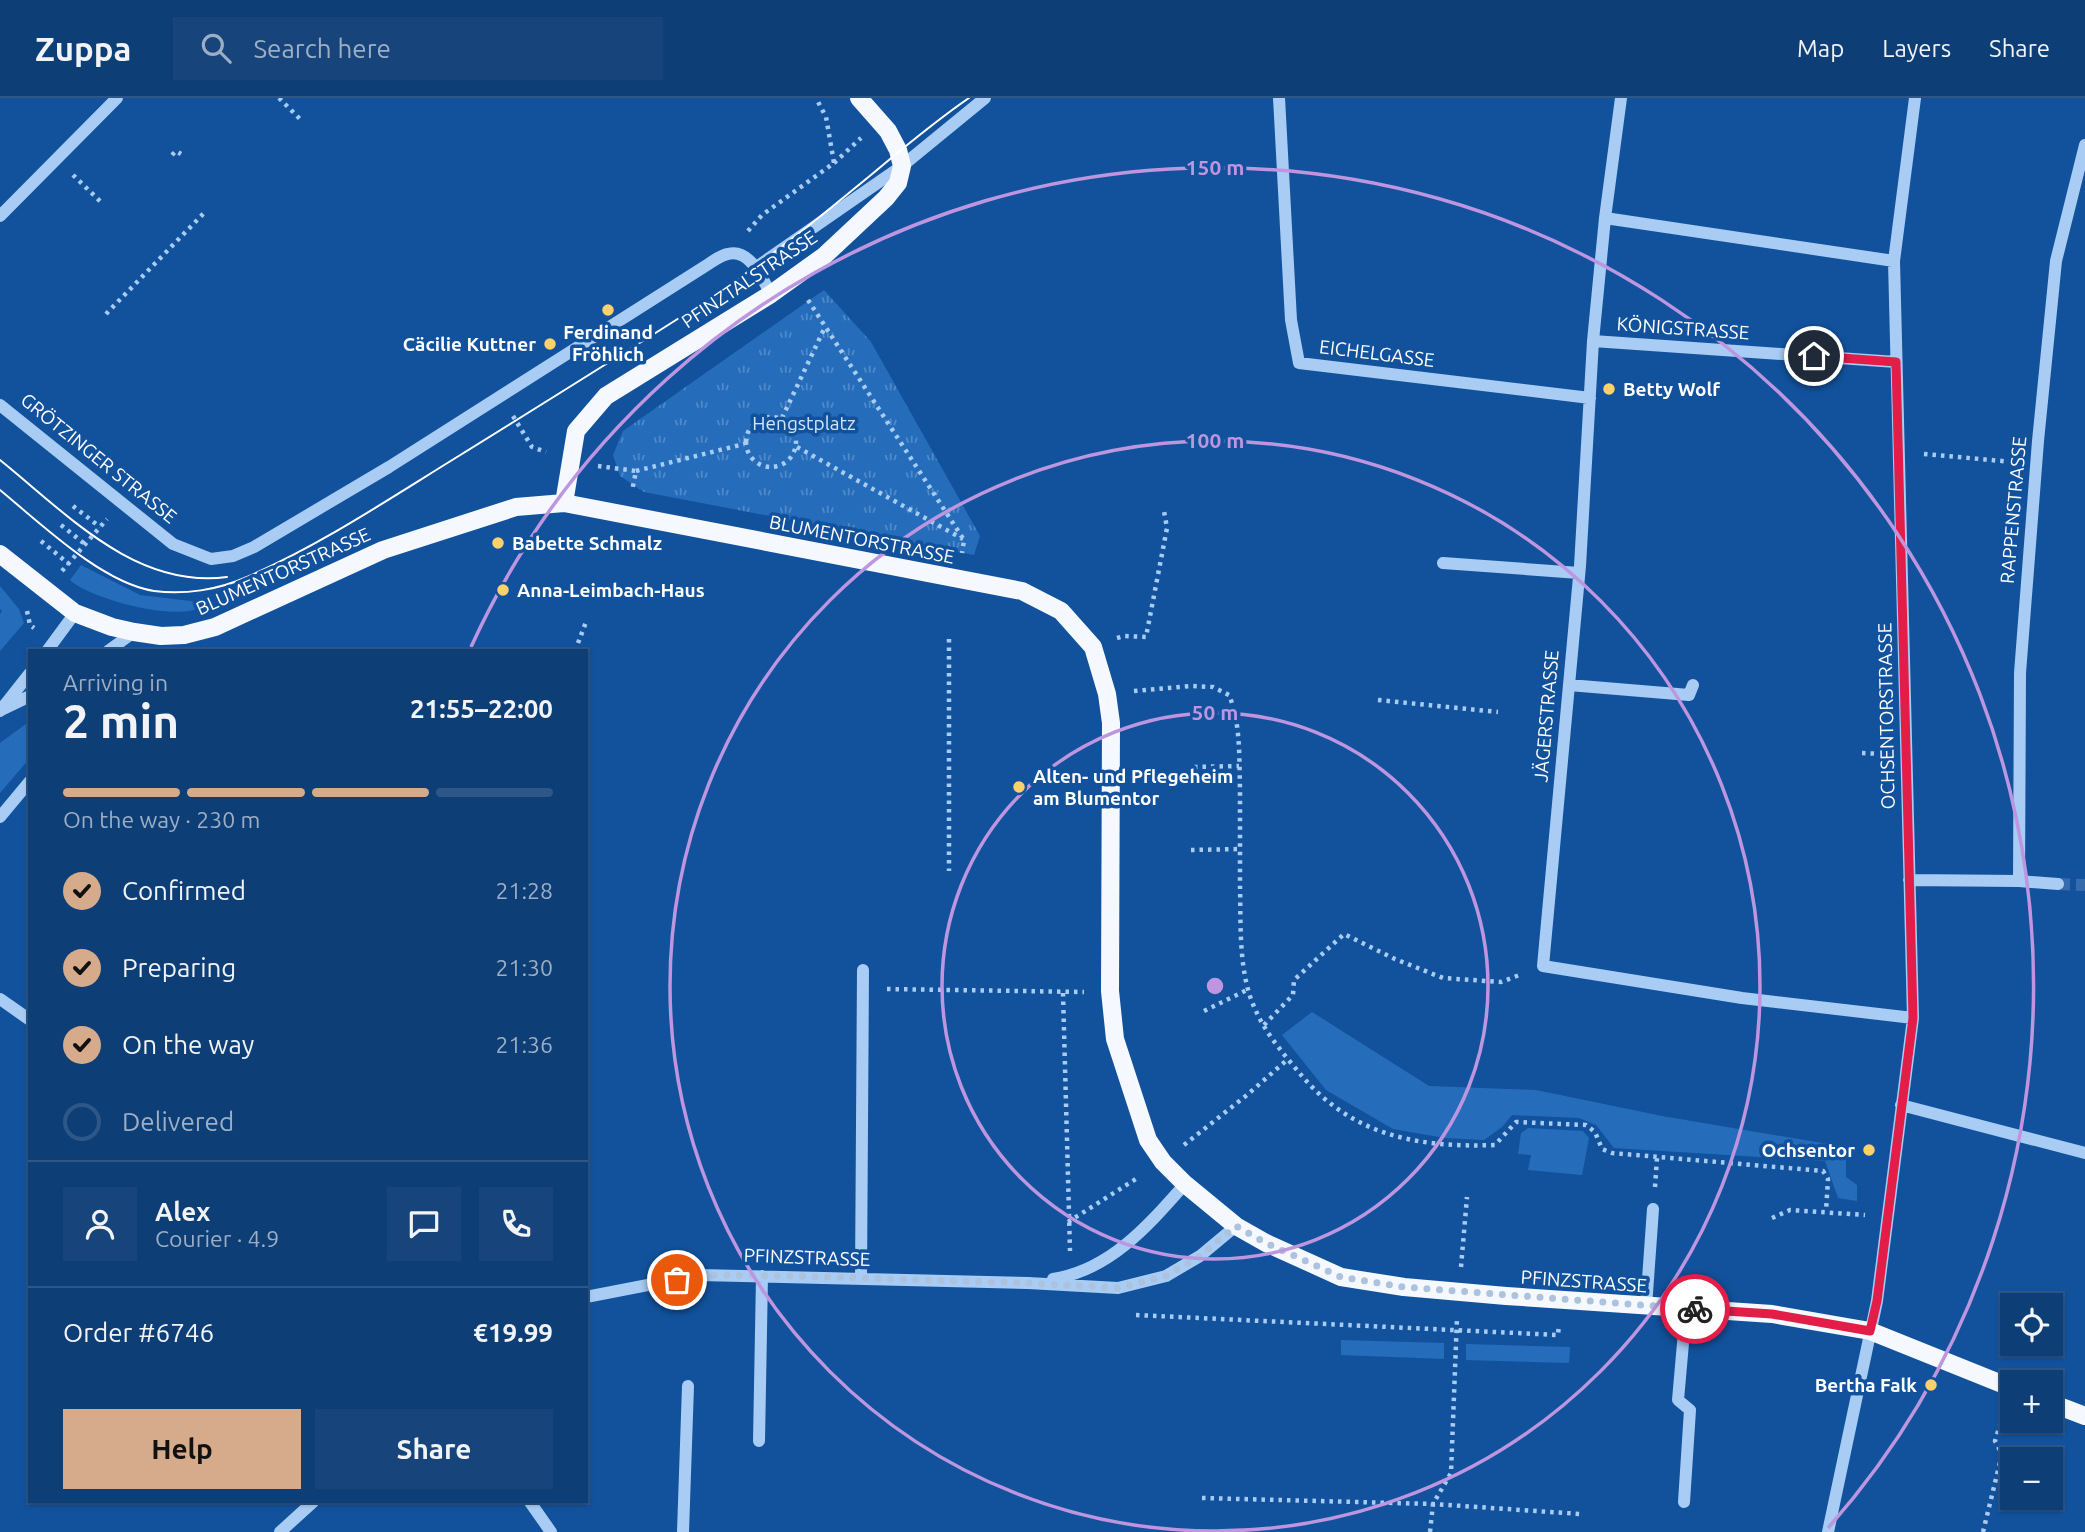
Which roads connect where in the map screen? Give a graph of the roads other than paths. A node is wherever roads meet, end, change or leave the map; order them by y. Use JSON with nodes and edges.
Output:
{"nodes":[{"id":1,"x":117,"y":98,"type":"edge"},
{"id":2,"x":859,"y":98,"type":"edge"},
{"id":3,"x":985,"y":98,"type":"edge"},
{"id":4,"x":1279,"y":98,"type":"edge"},
{"id":5,"x":1621,"y":98,"type":"edge"},
{"id":6,"x":1915,"y":98,"type":"edge"},
{"id":7,"x":2085,"y":145,"type":"edge"},
{"id":8,"x":902,"y":166,"type":"junction"},
{"id":9,"x":0,"y":216,"type":"edge"},
{"id":10,"x":1605,"y":218,"type":"junction"},
{"id":11,"x":1894,"y":261,"type":"junction"},
{"id":12,"x":755,"y":268,"type":"junction"},
{"id":13,"x":771,"y":294,"type":"junction"},
{"id":14,"x":1593,"y":341,"type":"junction"},
{"id":15,"x":1896,"y":362,"type":"junction"},
{"id":16,"x":1590,"y":398,"type":"junction"},
{"id":17,"x":0,"y":405,"type":"edge"},
{"id":18,"x":564,"y":503,"type":"junction"},
{"id":19,"x":0,"y":554,"type":"edge"},
{"id":20,"x":1443,"y":563,"type":"dead end"},
{"id":21,"x":1579,"y":573,"type":"junction"},
{"id":22,"x":75,"y":613,"type":"junction"},
{"id":23,"x":134,"y":632,"type":"junction"},
{"id":24,"x":54,"y":648,"type":"edge"},
{"id":25,"x":111,"y":649,"type":"edge"},
{"id":26,"x":28,"y":676,"type":"edge"},
{"id":27,"x":1569,"y":685,"type":"junction"},
{"id":28,"x":1693,"y":685,"type":"dead end"},
{"id":29,"x":28,"y":697,"type":"edge"},
{"id":30,"x":28,"y":783,"type":"edge"},
{"id":31,"x":0,"y":817,"type":"edge"},
{"id":32,"x":1909,"y":880,"type":"junction"},
{"id":33,"x":2019,"y":881,"type":"junction"},
{"id":34,"x":2058,"y":884,"type":"tunnel mouth"},
{"id":35,"x":863,"y":970,"type":"dead end"},
{"id":36,"x":0,"y":999,"type":"edge"},
{"id":37,"x":1913,"y":1018,"type":"junction"},
{"id":38,"x":28,"y":1019,"type":"edge"},
{"id":39,"x":1901,"y":1105,"type":"junction"},
{"id":40,"x":2085,"y":1153,"type":"edge"},
{"id":41,"x":1185,"y":1184,"type":"junction"},
{"id":42,"x":1653,"y":1209,"type":"dead end"},
{"id":43,"x":1236,"y":1226,"type":"junction"},
{"id":44,"x":762,"y":1276,"type":"junction"},
{"id":45,"x":860,"y":1279,"type":"junction"},
{"id":46,"x":1028,"y":1283,"type":"junction"},
{"id":47,"x":588,"y":1297,"type":"edge"},
{"id":48,"x":1646,"y":1307,"type":"junction"},
{"id":49,"x":1686,"y":1309,"type":"junction"},
{"id":50,"x":1870,"y":1331,"type":"junction"},
{"id":51,"x":2000,"y":1383,"type":"edge"},
{"id":52,"x":688,"y":1386,"type":"dead end"},
{"id":53,"x":2063,"y":1408,"type":"edge"},
{"id":54,"x":2085,"y":1416,"type":"edge"},
{"id":55,"x":759,"y":1441,"type":"dead end"},
{"id":56,"x":1684,"y":1502,"type":"dead end"},
{"id":57,"x":312,"y":1503,"type":"edge"},
{"id":58,"x":531,"y":1503,"type":"edge"},
{"id":59,"x":280,"y":1532,"type":"edge"},
{"id":60,"x":551,"y":1532,"type":"edge"},
{"id":61,"x":683,"y":1532,"type":"edge"},
{"id":62,"x":1828,"y":1532,"type":"edge"}],
"edges":[{"from":1,"to":9,"type":"street"},
{"from":2,"to":8,"type":"main road"},
{"from":3,"to":8,"type":"street","name":"PFINZTALSTRASSE"},
{"from":4,"to":16,"type":"street","name":"EICHELGASSE"},
{"from":5,"to":10,"type":"street","name":"JÄGERSTRASSE"},
{"from":6,"to":11,"type":"street","name":"OCHSENTORSTRASSE"},
{"from":7,"to":33,"type":"street","name":"RAPPENSTRASSE"},
{"from":8,"to":12,"type":"street"},
{"from":8,"to":13,"type":"main road","name":"PFINZTALSTRASSE"},
{"from":10,"to":11,"type":"street"},
{"from":10,"to":14,"type":"street","name":"JÄGERSTRASSE"},
{"from":11,"to":15,"type":"street","name":"OCHSENTORSTRASSE"},
{"from":12,"to":13,"type":"street"},
{"from":12,"to":17,"type":"street","name":"GRÖTZINGER STRASSE"},
{"from":13,"to":18,"type":"main road","name":"PFINZTALSTRASSE"},
{"from":14,"to":15,"type":"street","name":"KÖNIGSTRASSE"},
{"from":14,"to":16,"type":"street","name":"JÄGERSTRASSE"},
{"from":15,"to":32,"type":"street","name":"OCHSENTORSTRASSE"},
{"from":16,"to":21,"type":"street","name":"JÄGERSTRASSE"},
{"from":18,"to":23,"type":"main road","name":"BLUMENTORSTRASSE"},
{"from":18,"to":41,"type":"main road","name":"BLUMENTORSTRASSE"},
{"from":19,"to":22,"type":"main road"},
{"from":20,"to":21,"type":"street"},
{"from":21,"to":27,"type":"street","name":"JÄGERSTRASSE"},
{"from":22,"to":23,"type":"main road","name":"BLUMENTORSTRASSE"},
{"from":22,"to":24,"type":"street"},
{"from":23,"to":25,"type":"street"},
{"from":26,"to":29,"type":"street"},
{"from":27,"to":28,"type":"street"},
{"from":27,"to":37,"type":"street","name":"JÄGERSTRASSE"},
{"from":30,"to":31,"type":"street"},
{"from":32,"to":33,"type":"street"},
{"from":32,"to":37,"type":"street","name":"OCHSENTORSTRASSE"},
{"from":33,"to":34,"type":"street"},
{"from":35,"to":45,"type":"street"},
{"from":36,"to":38,"type":"street"},
{"from":37,"to":39,"type":"street","name":"OCHSENTORSTRASSE"},
{"from":39,"to":40,"type":"street"},
{"from":39,"to":50,"type":"street","name":"OCHSENTORSTRASSE"},
{"from":41,"to":43,"type":"main road","name":"PFINZSTRASSE"},
{"from":41,"to":46,"type":"street","name":"PFINZSTRASSE"},
{"from":42,"to":48,"type":"street"},
{"from":43,"to":46,"type":"street","name":"PFINZSTRASSE"},
{"from":43,"to":48,"type":"main road","name":"PFINZSTRASSE"},
{"from":44,"to":45,"type":"street","name":"PFINZSTRASSE"},
{"from":44,"to":47,"type":"street","name":"PFINZSTRASSE"},
{"from":44,"to":55,"type":"street"},
{"from":45,"to":46,"type":"street","name":"PFINZSTRASSE"},
{"from":48,"to":49,"type":"main road","name":"PFINZSTRASSE"},
{"from":49,"to":50,"type":"main road","name":"PFINZSTRASSE"},
{"from":49,"to":56,"type":"street"},
{"from":50,"to":51,"type":"main road","name":"PFINZSTRASSE"},
{"from":50,"to":62,"type":"street","name":"OCHSENTORSTRASSE"},
{"from":52,"to":61,"type":"street"},
{"from":53,"to":54,"type":"main road"},
{"from":57,"to":59,"type":"street"},
{"from":58,"to":60,"type":"street"}]}
